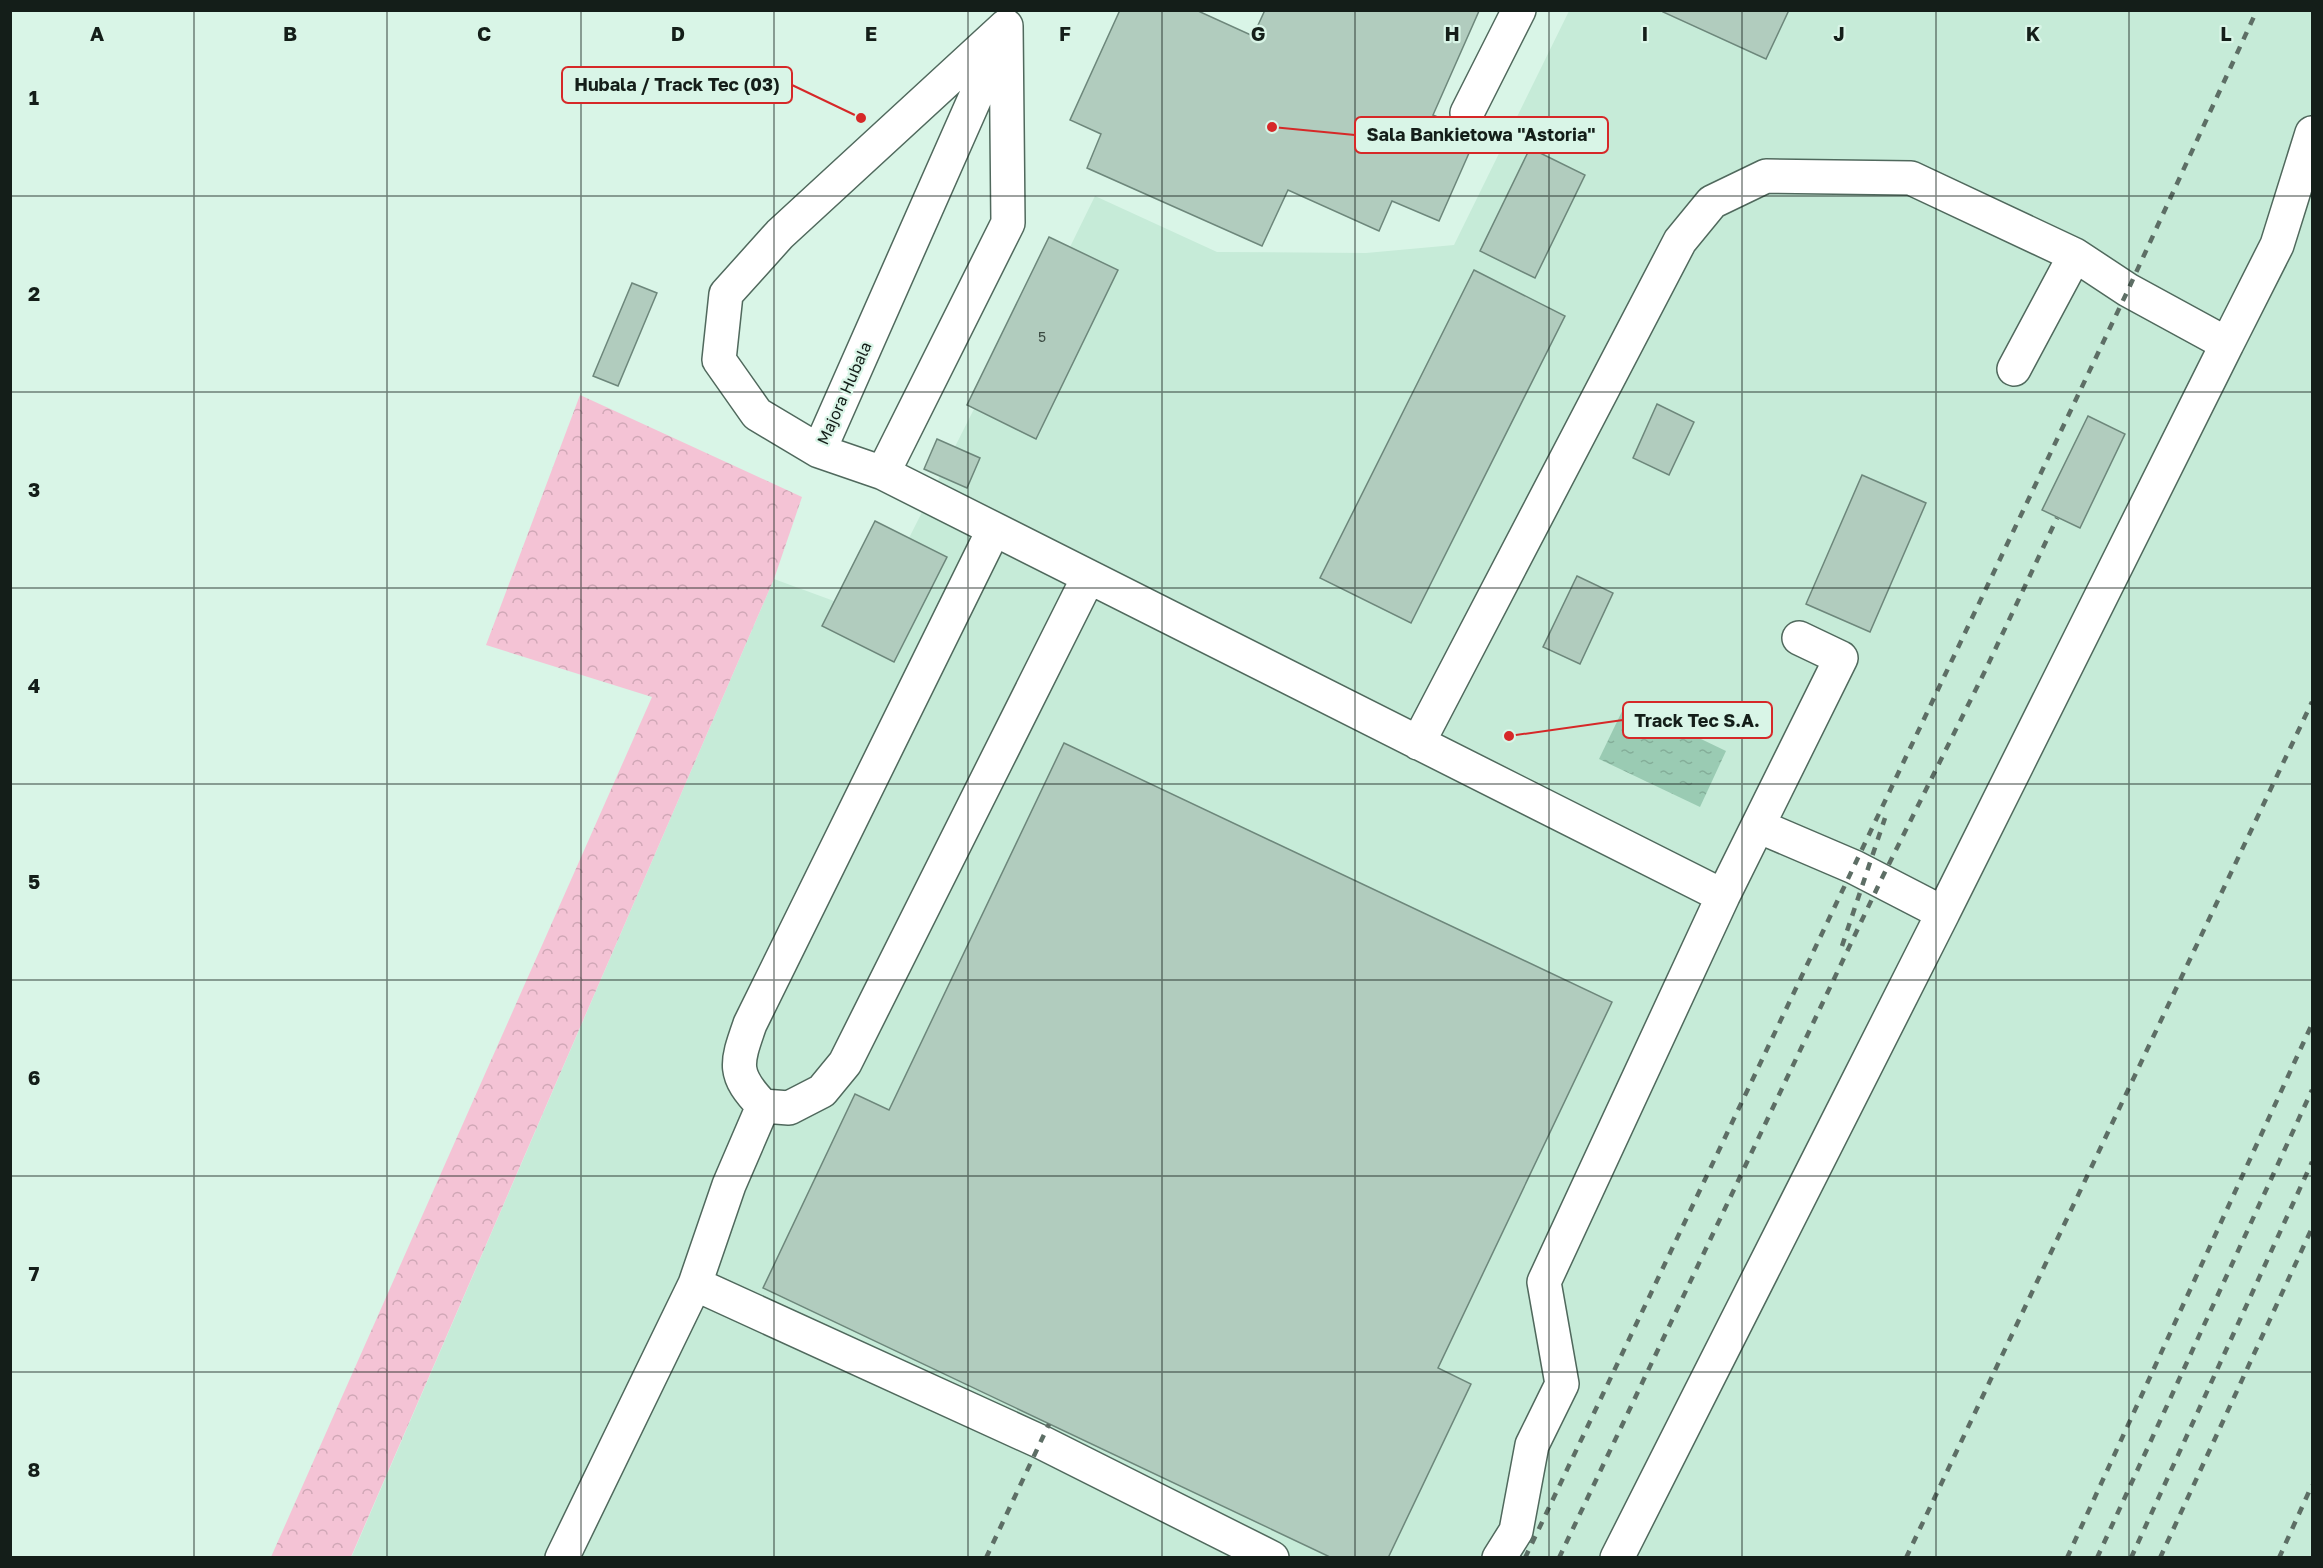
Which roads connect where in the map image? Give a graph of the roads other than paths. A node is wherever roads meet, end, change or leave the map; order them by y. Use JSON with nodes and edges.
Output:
{"nodes":[{"id":1,"x":1519,"y":10,"type":"edge"},
{"id":2,"x":1010,"y":18,"type":"edge"},
{"id":3,"x":1467,"y":113,"type":"dead end"},
{"id":4,"x":2313,"y":133,"type":"edge"},
{"id":5,"x":2075,"y":255,"type":"junction"},
{"id":6,"x":2227,"y":344,"type":"junction"},
{"id":7,"x":2014,"y":369,"type":"dead end"},
{"id":8,"x":819,"y":451,"type":"junction"},
{"id":9,"x":883,"y":473,"type":"junction"},
{"id":10,"x":994,"y":529,"type":"junction"},
{"id":11,"x":1089,"y":578,"type":"junction"},
{"id":12,"x":1799,"y":638,"type":"dead end"},
{"id":13,"x":1418,"y":743,"type":"junction"},
{"id":14,"x":1758,"y":826,"type":"junction"},
{"id":15,"x":1723,"y":896,"type":"junction"},
{"id":16,"x":1943,"y":913,"type":"junction"},
{"id":17,"x":763,"y":1106,"type":"junction"},
{"id":18,"x":695,"y":1284,"type":"junction"},
{"id":19,"x":562,"y":1557,"type":"edge"},
{"id":20,"x":1272,"y":1557,"type":"edge"},
{"id":21,"x":1499,"y":1557,"type":"edge"},
{"id":22,"x":1617,"y":1557,"type":"edge"}],
"edges":[{"from":1,"to":3,"type":"street"},
{"from":2,"to":8,"type":"street","name":"Majora Hubala"},
{"from":2,"to":8,"type":"street","name":"Majora Hubala"},
{"from":2,"to":9,"type":"street"},
{"from":4,"to":6,"type":"street"},
{"from":5,"to":6,"type":"street"},
{"from":5,"to":7,"type":"street"},
{"from":5,"to":13,"type":"street"},
{"from":6,"to":16,"type":"street"},
{"from":8,"to":9,"type":"street"},
{"from":9,"to":10,"type":"street"},
{"from":10,"to":11,"type":"street"},
{"from":10,"to":17,"type":"street"},
{"from":11,"to":13,"type":"street"},
{"from":11,"to":17,"type":"street"},
{"from":12,"to":14,"type":"street"},
{"from":13,"to":15,"type":"street"},
{"from":14,"to":15,"type":"street"},
{"from":14,"to":16,"type":"street"},
{"from":15,"to":21,"type":"street"},
{"from":16,"to":22,"type":"street"},
{"from":17,"to":18,"type":"street"},
{"from":18,"to":19,"type":"street"},
{"from":18,"to":20,"type":"street"}]}
